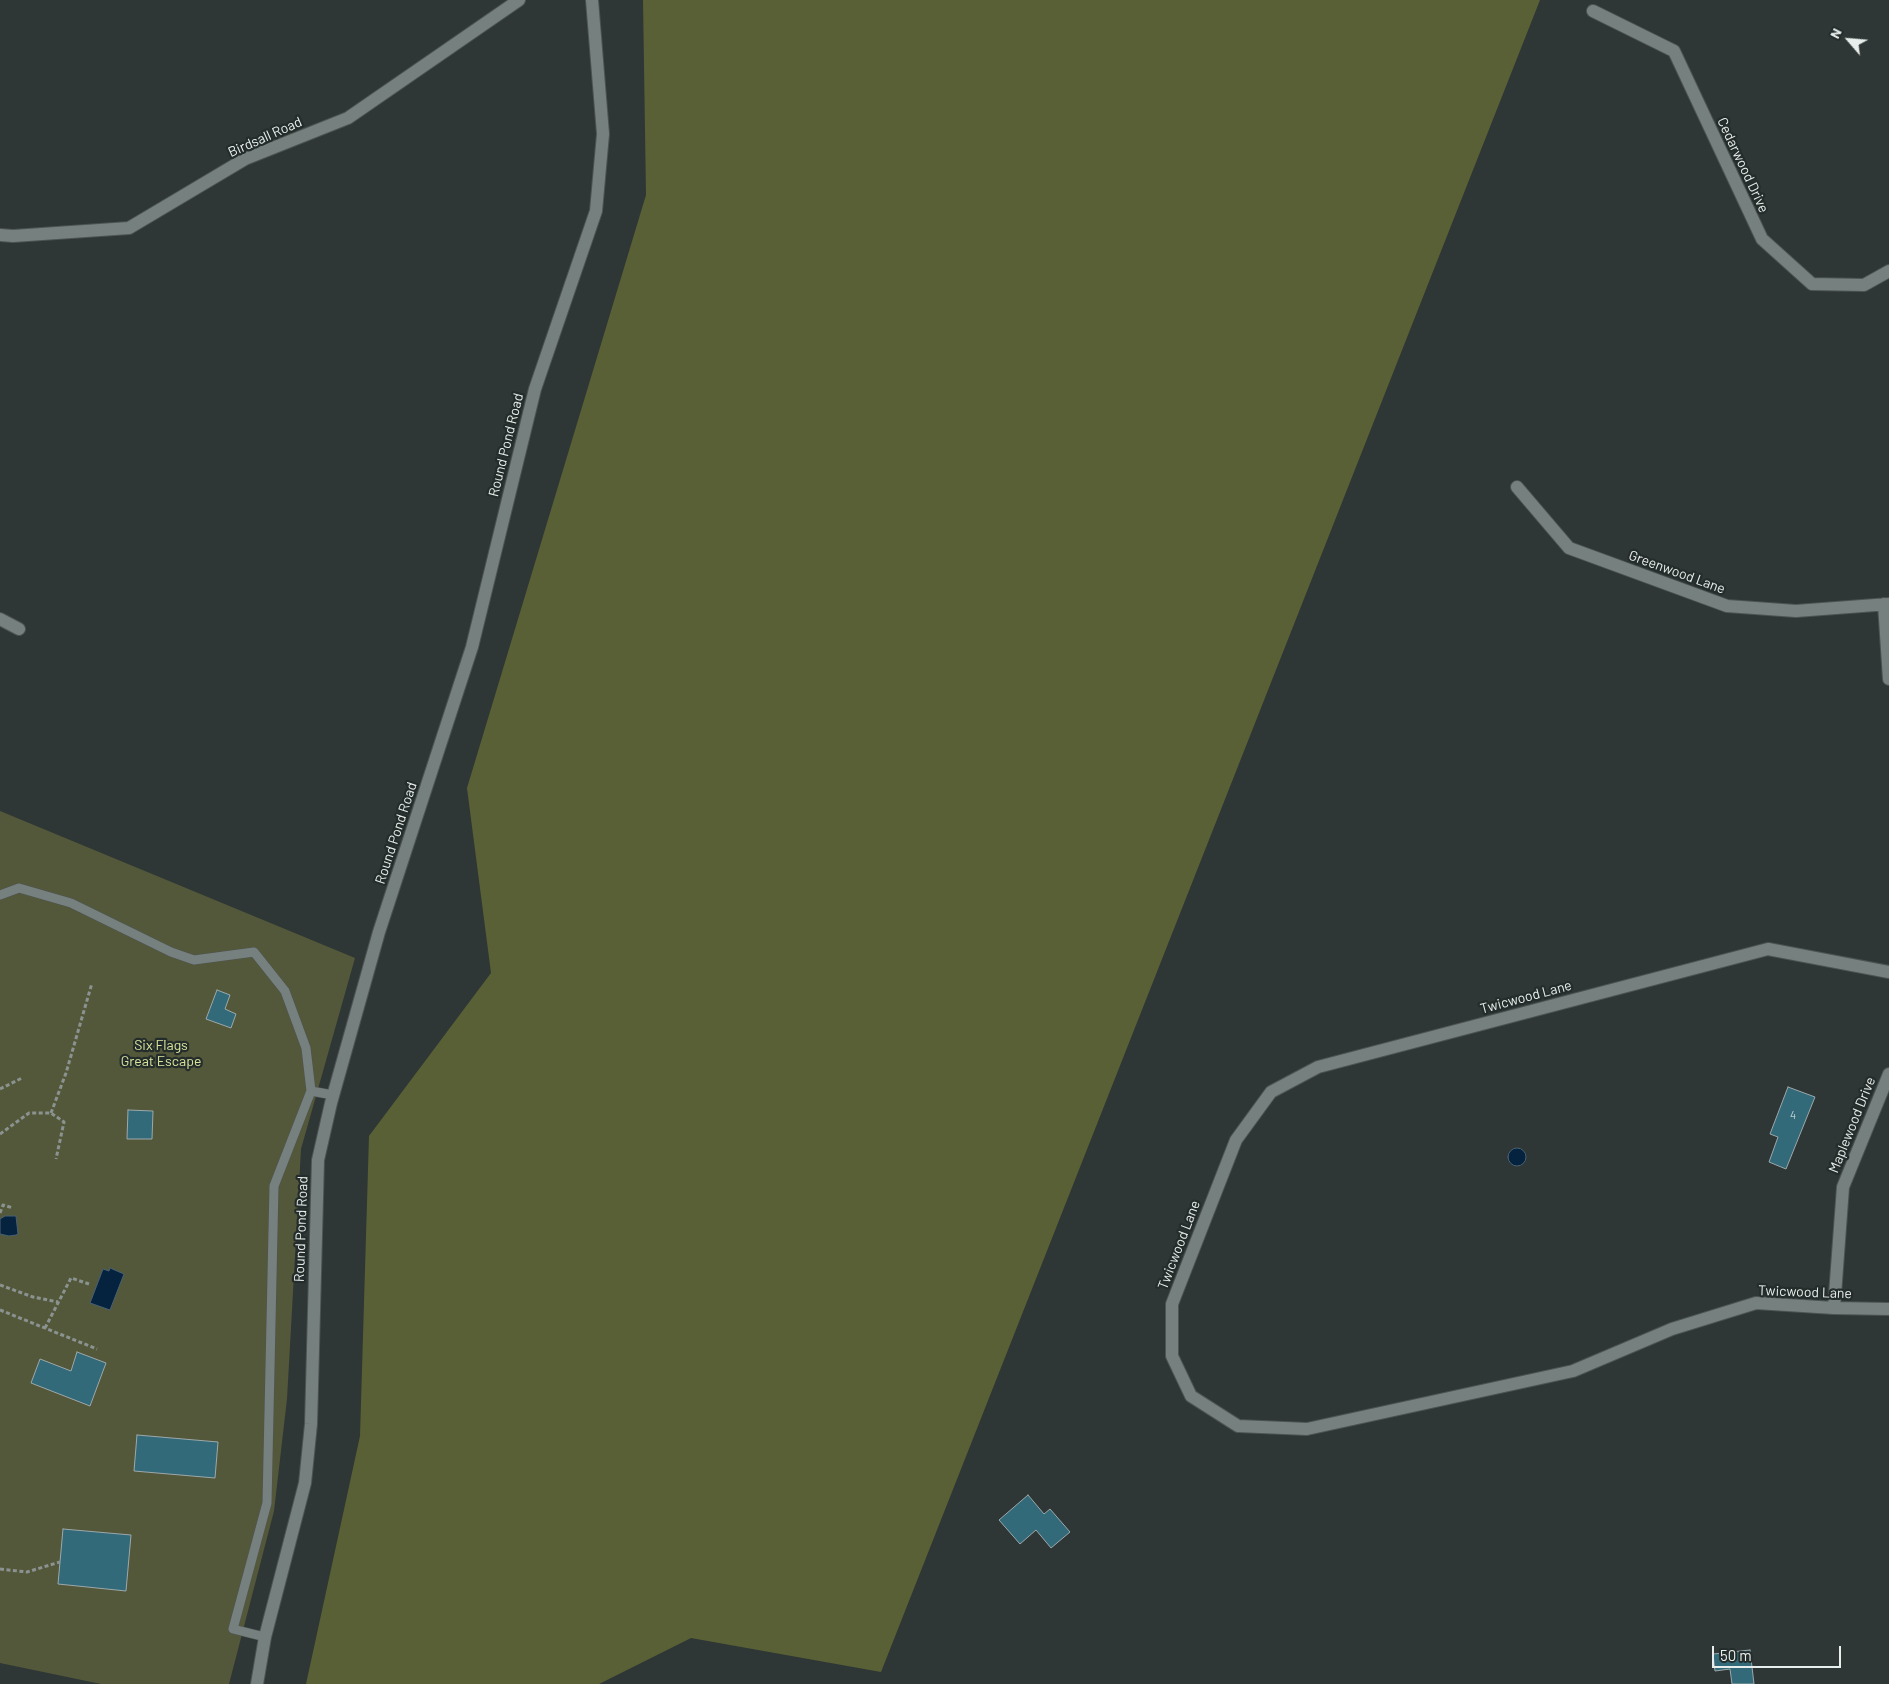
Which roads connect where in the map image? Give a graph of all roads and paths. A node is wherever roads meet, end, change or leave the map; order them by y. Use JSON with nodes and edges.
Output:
{"nodes":[{"id":1,"x":519,"y":0,"type":"edge"},
{"id":2,"x":592,"y":0,"type":"edge"},
{"id":3,"x":1593,"y":11,"type":"dead end"},
{"id":4,"x":0,"y":235,"type":"edge"},
{"id":5,"x":1889,"y":271,"type":"edge"},
{"id":6,"x":1517,"y":487,"type":"dead end"},
{"id":7,"x":1886,"y":604,"type":"edge"},
{"id":8,"x":0,"y":619,"type":"edge"},
{"id":9,"x":19,"y":628,"type":"dead end"},
{"id":10,"x":1889,"y":679,"type":"edge"},
{"id":11,"x":0,"y":895,"type":"edge"},
{"id":12,"x":1889,"y":972,"type":"edge"},
{"id":13,"x":92,"y":983,"type":"dead end"},
{"id":14,"x":1889,"y":1074,"type":"edge"},
{"id":15,"x":22,"y":1078,"type":"dead end"},
{"id":16,"x":0,"y":1090,"type":"edge"},
{"id":17,"x":312,"y":1091,"type":"junction"},
{"id":18,"x":333,"y":1095,"type":"junction"},
{"id":19,"x":50,"y":1112,"type":"junction"},
{"id":20,"x":0,"y":1134,"type":"edge"},
{"id":21,"x":56,"y":1160,"type":"dead end"},
{"id":22,"x":13,"y":1208,"type":"dead end"},
{"id":23,"x":0,"y":1213,"type":"edge"},
{"id":24,"x":89,"y":1284,"type":"dead end"},
{"id":25,"x":0,"y":1285,"type":"edge"},
{"id":26,"x":58,"y":1302,"type":"junction"},
{"id":27,"x":1834,"y":1308,"type":"junction"},
{"id":28,"x":1889,"y":1309,"type":"edge"},
{"id":29,"x":0,"y":1310,"type":"edge"},
{"id":30,"x":45,"y":1328,"type":"junction"},
{"id":31,"x":97,"y":1348,"type":"dead end"},
{"id":32,"x":60,"y":1562,"type":"dead end"},
{"id":33,"x":0,"y":1569,"type":"edge"},
{"id":34,"x":265,"y":1637,"type":"junction"},
{"id":35,"x":257,"y":1684,"type":"edge"}],
"edges":[{"from":1,"to":4,"type":"street","name":"Birdsall Road"},
{"from":2,"to":18,"type":"street","name":"Round Pond Road"},
{"from":3,"to":5,"type":"street","name":"Cedarwood Drive"},
{"from":6,"to":7,"type":"street","name":"Greenwood Lane"},
{"from":7,"to":10,"type":"street"},
{"from":8,"to":9,"type":"street"},
{"from":11,"to":17,"type":"lane"},
{"from":12,"to":27,"type":"street","name":"Twicwood Lane"},
{"from":13,"to":19,"type":"path"},
{"from":14,"to":27,"type":"street","name":"Maplewood Drive"},
{"from":15,"to":16,"type":"path"},
{"from":17,"to":18,"type":"lane"},
{"from":17,"to":34,"type":"lane"},
{"from":18,"to":34,"type":"street","name":"Round Pond Road"},
{"from":19,"to":20,"type":"path"},
{"from":19,"to":21,"type":"path"},
{"from":22,"to":23,"type":"path"},
{"from":24,"to":26,"type":"path"},
{"from":25,"to":26,"type":"path"},
{"from":26,"to":30,"type":"path"},
{"from":27,"to":28,"type":"street","name":"Twicwood Lane"},
{"from":29,"to":30,"type":"path"},
{"from":30,"to":31,"type":"path"},
{"from":32,"to":33,"type":"path"},
{"from":34,"to":35,"type":"street","name":"Round Pond Road"}]}
